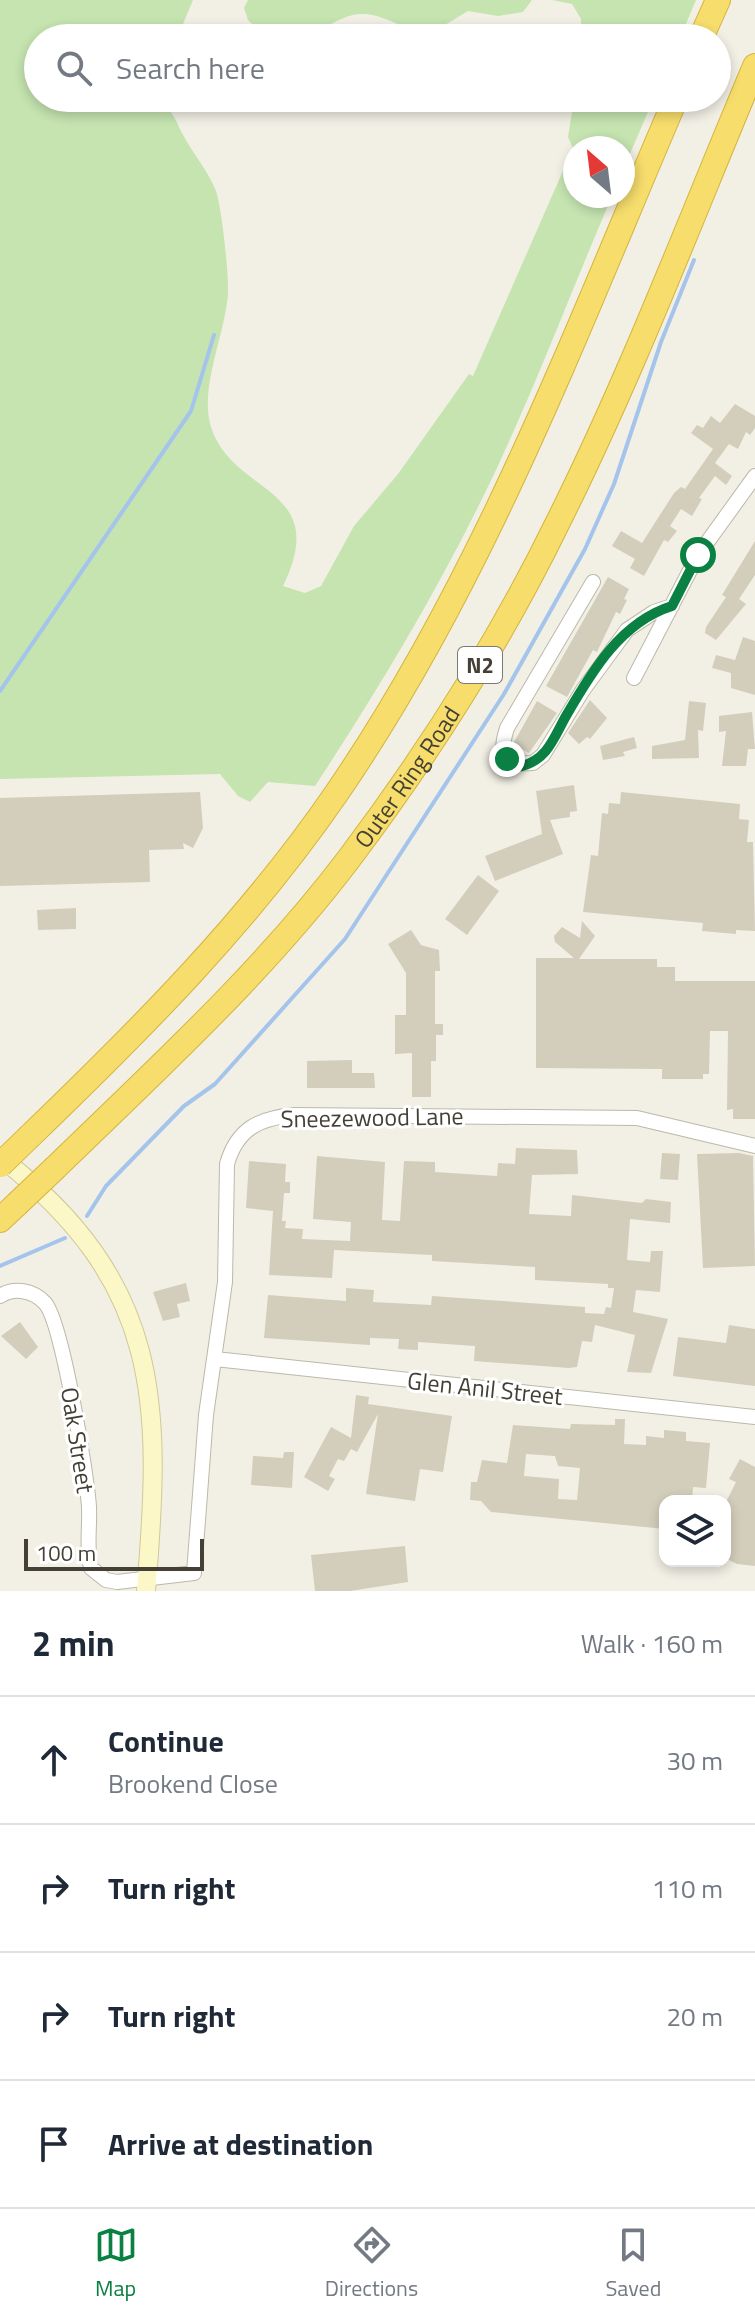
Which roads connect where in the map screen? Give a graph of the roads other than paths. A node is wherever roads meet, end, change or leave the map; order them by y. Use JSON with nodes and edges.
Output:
{"nodes":[{"id":1,"x":718,"y":0,"type":"edge"},
{"id":2,"x":707,"y":24,"type":"edge"},
{"id":3,"x":755,"y":66,"type":"edge"},
{"id":4,"x":670,"y":112,"type":"edge"},
{"id":5,"x":755,"y":476,"type":"edge"},
{"id":6,"x":593,"y":582,"type":"dead end"},
{"id":7,"x":672,"y":606,"type":"junction"},
{"id":8,"x":634,"y":678,"type":"dead end"},
{"id":9,"x":755,"y":1146,"type":"edge"},
{"id":10,"x":0,"y":1157,"type":"edge"},
{"id":11,"x":0,"y":1165,"type":"edge"},
{"id":12,"x":8,"y":1212,"type":"edge"},
{"id":13,"x":0,"y":1296,"type":"edge"},
{"id":14,"x":215,"y":1359,"type":"junction"},
{"id":15,"x":755,"y":1417,"type":"edge"},
{"id":16,"x":147,"y":1585,"type":"edge"}],
"edges":[{"from":1,"to":2,"type":"highway"},
{"from":3,"to":12,"type":"highway","name":"Outer Ring Road","number":"N2","bridge":true},
{"from":4,"to":11,"type":"highway","name":"Outer Ring Road","number":"N2","bridge":true},
{"from":5,"to":7,"type":"street"},
{"from":6,"to":7,"type":"street"},
{"from":7,"to":8,"type":"street"},
{"from":9,"to":14,"type":"street","name":"Sneezewood Lane"},
{"from":10,"to":16,"type":"street"},
{"from":13,"to":16,"type":"street","name":"Oak Street"},
{"from":14,"to":15,"type":"street","name":"Glen Anil Street"},
{"from":14,"to":16,"type":"street","name":"Sneezewood Lane"}]}
